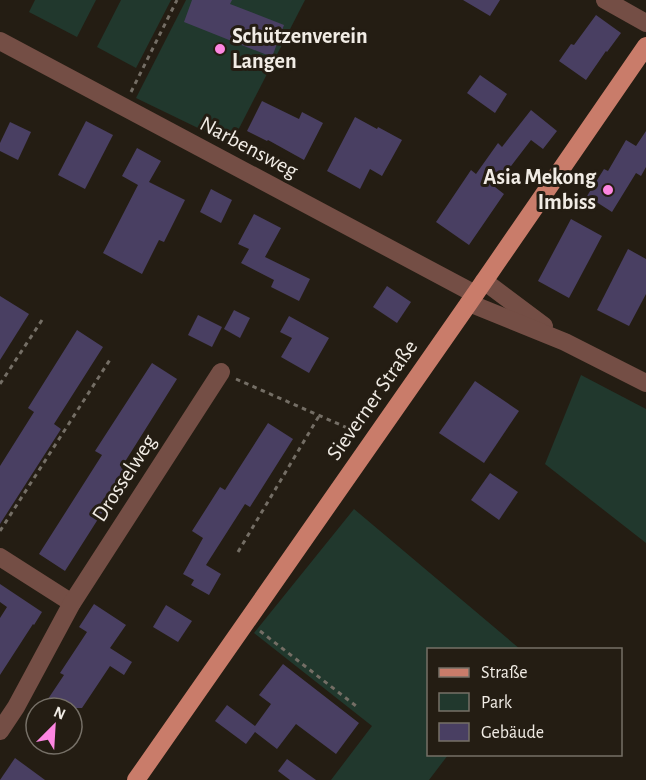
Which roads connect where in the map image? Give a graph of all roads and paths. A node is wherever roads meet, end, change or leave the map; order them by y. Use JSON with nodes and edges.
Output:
{"nodes":[{"id":1,"x":177,"y":0,"type":"edge"},
{"id":2,"x":605,"y":0,"type":"edge"},
{"id":3,"x":646,"y":23,"type":"edge"},
{"id":4,"x":0,"y":41,"type":"edge"},
{"id":5,"x":646,"y":46,"type":"edge"},
{"id":6,"x":136,"y":81,"type":"dead end"},
{"id":7,"x":476,"y":293,"type":"junction"},
{"id":8,"x":42,"y":320,"type":"dead end"},
{"id":9,"x":565,"y":342,"type":"junction"},
{"id":10,"x":111,"y":357,"type":"dead end"},
{"id":11,"x":221,"y":372,"type":"joint"},
{"id":12,"x":646,"y":383,"type":"edge"},
{"id":13,"x":0,"y":384,"type":"edge"},
{"id":14,"x":319,"y":416,"type":"junction"},
{"id":15,"x":348,"y":429,"type":"dead end"},
{"id":16,"x":0,"y":531,"type":"edge"},
{"id":17,"x":238,"y":552,"type":"dead end"},
{"id":18,"x":0,"y":557,"type":"edge"},
{"id":19,"x":72,"y":603,"type":"junction"},
{"id":20,"x":247,"y":621,"type":"junction"},
{"id":21,"x":356,"y":706,"type":"dead end"},
{"id":22,"x":0,"y":731,"type":"edge"},
{"id":23,"x":136,"y":780,"type":"edge"}],
"edges":[{"from":1,"to":6,"type":"path"},
{"from":2,"to":3,"type":"street"},
{"from":4,"to":7,"type":"street","name":"Narbensweg"},
{"from":5,"to":7,"type":"main road","name":"Sieverner Straße"},
{"from":7,"to":9,"type":"street"},
{"from":7,"to":9,"type":"street"},
{"from":7,"to":20,"type":"main road","name":"Sieverner Straße"},
{"from":8,"to":13,"type":"path"},
{"from":9,"to":12,"type":"street"},
{"from":10,"to":16,"type":"path"},
{"from":11,"to":14,"type":"path"},
{"from":11,"to":19,"type":"street","name":"Drosselweg"},
{"from":14,"to":15,"type":"path"},
{"from":14,"to":17,"type":"path"},
{"from":18,"to":19,"type":"street"},
{"from":19,"to":22,"type":"street","name":"Drosselweg"},
{"from":20,"to":21,"type":"path"},
{"from":20,"to":23,"type":"main road","name":"Sieverner Straße"}]}
